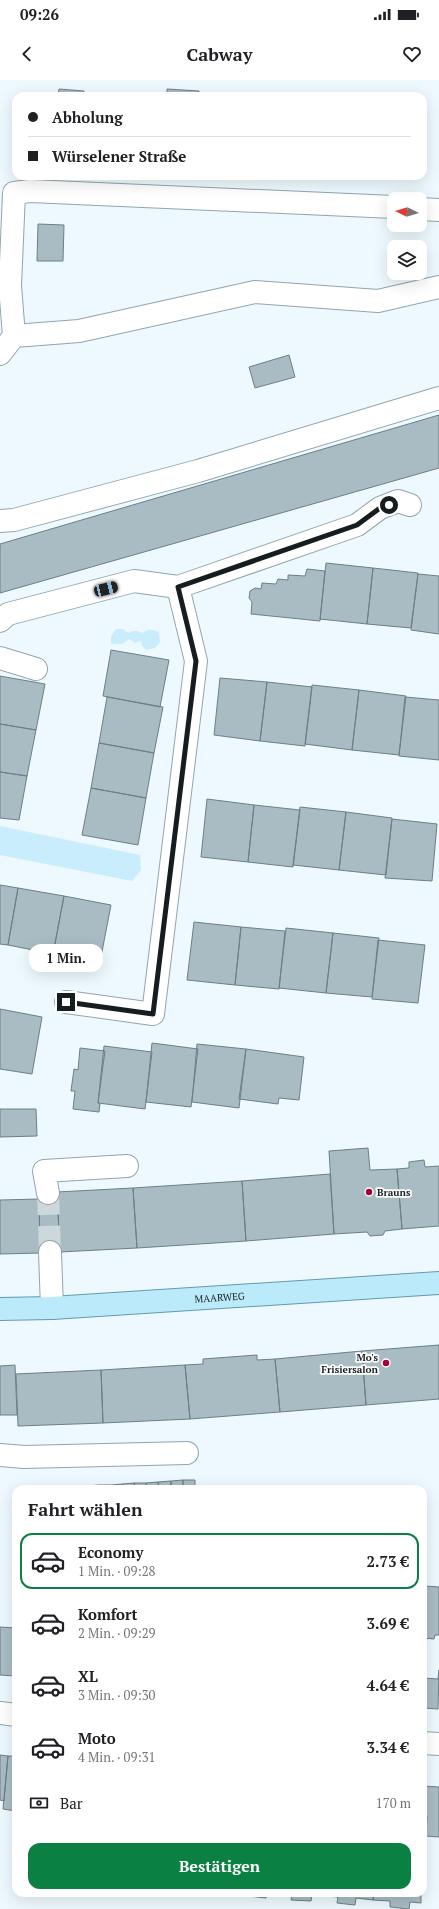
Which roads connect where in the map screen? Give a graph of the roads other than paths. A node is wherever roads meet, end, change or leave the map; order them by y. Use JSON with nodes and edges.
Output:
{"nodes":[{"id":1,"x":387,"y":207,"type":"edge"},
{"id":2,"x":427,"y":209,"type":"edge"},
{"id":3,"x":439,"y":210,"type":"edge"},
{"id":4,"x":439,"y":287,"type":"edge"},
{"id":5,"x":14,"y":336,"type":"junction"},
{"id":6,"x":0,"y":354,"type":"edge"},
{"id":7,"x":439,"y":398,"type":"edge"},
{"id":8,"x":410,"y":504,"type":"dead end"},
{"id":9,"x":0,"y":521,"type":"edge"},
{"id":10,"x":178,"y":587,"type":"junction"},
{"id":11,"x":0,"y":621,"type":"edge"},
{"id":12,"x":0,"y":658,"type":"edge"},
{"id":13,"x":36,"y":669,"type":"dead end"},
{"id":14,"x":66,"y":1002,"type":"dead end"},
{"id":15,"x":127,"y":1166,"type":"dead end"},
{"id":16,"x":48,"y":1193,"type":"tunnel mouth"},
{"id":17,"x":50,"y":1252,"type":"tunnel mouth"},
{"id":18,"x":439,"y":1283,"type":"edge"},
{"id":19,"x":52,"y":1308,"type":"junction"},
{"id":20,"x":0,"y":1309,"type":"edge"},
{"id":21,"x":187,"y":1453,"type":"dead end"},
{"id":22,"x":0,"y":1455,"type":"edge"},
{"id":23,"x":0,"y":1714,"type":"edge"},
{"id":24,"x":12,"y":1715,"type":"edge"},
{"id":25,"x":427,"y":1743,"type":"edge"},
{"id":26,"x":439,"y":1744,"type":"edge"}],
"edges":[{"from":1,"to":5,"type":"street"},
{"from":2,"to":3,"type":"street"},
{"from":4,"to":5,"type":"street"},
{"from":5,"to":6,"type":"street"},
{"from":7,"to":9,"type":"street"},
{"from":8,"to":10,"type":"street"},
{"from":10,"to":11,"type":"street"},
{"from":10,"to":14,"type":"street"},
{"from":12,"to":13,"type":"street"},
{"from":15,"to":16,"type":"street"},
{"from":17,"to":19,"type":"street"},
{"from":18,"to":19,"type":"main road","name":"MAARWEG"},
{"from":19,"to":20,"type":"main road","name":"MAARWEG"},
{"from":21,"to":22,"type":"street"},
{"from":23,"to":24,"type":"street"},
{"from":25,"to":26,"type":"street"}]}
